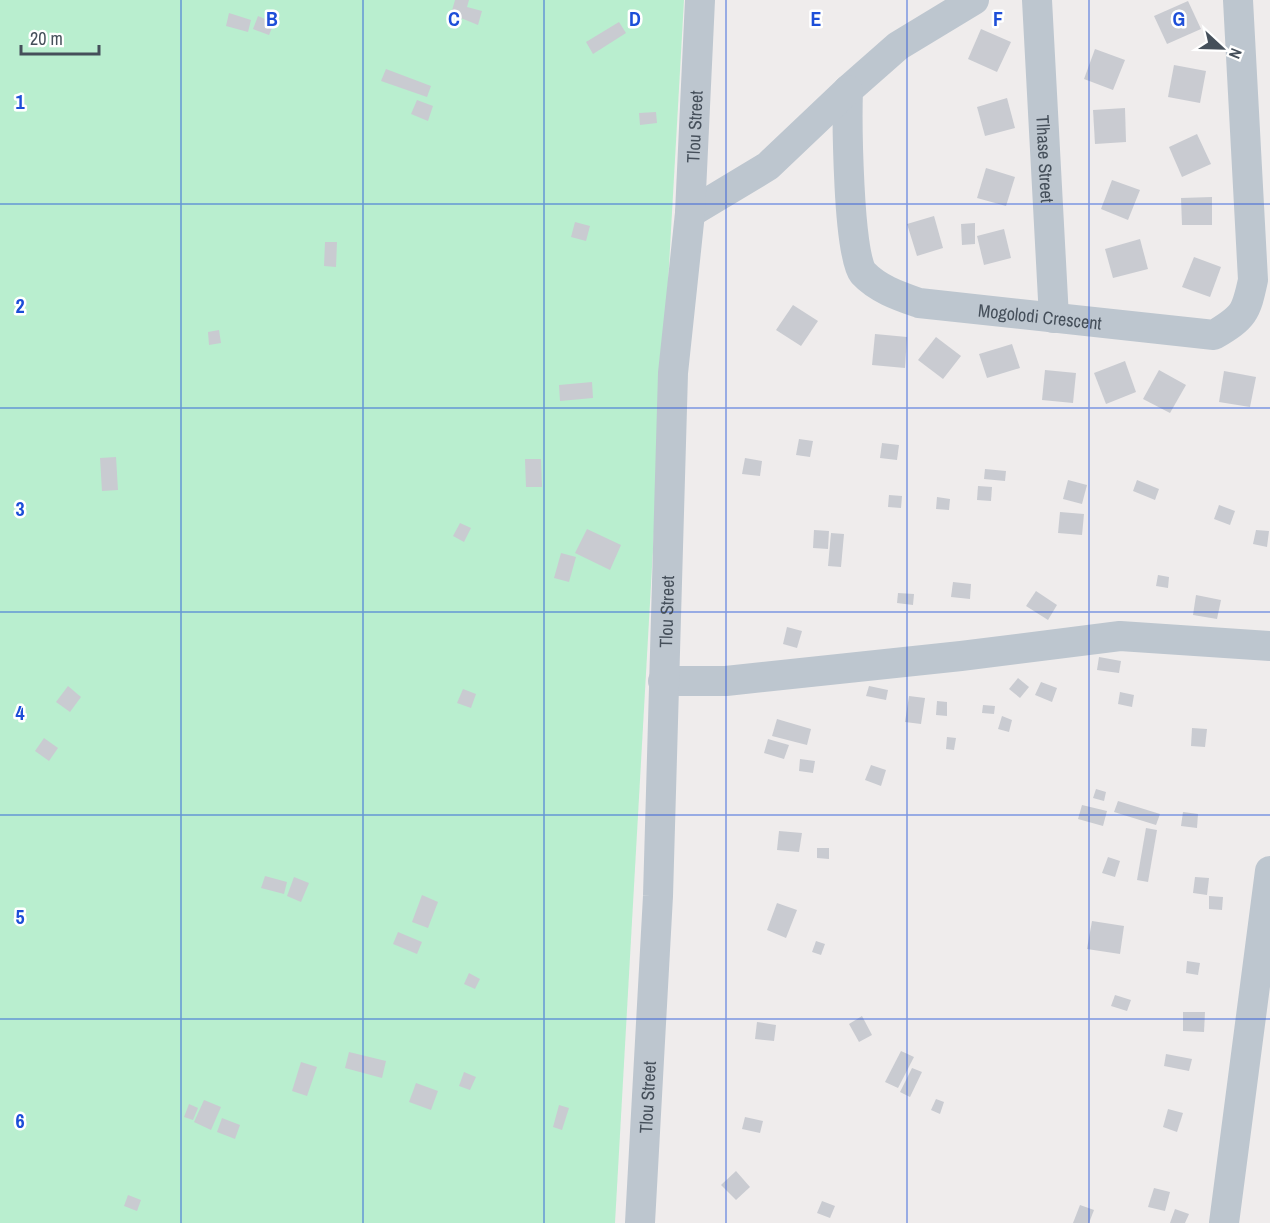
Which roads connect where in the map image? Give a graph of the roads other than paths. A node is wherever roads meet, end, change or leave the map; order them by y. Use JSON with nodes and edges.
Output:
{"nodes":[{"id":1,"x":700,"y":0,"type":"edge"},
{"id":2,"x":974,"y":0,"type":"edge"},
{"id":3,"x":1037,"y":0,"type":"edge"},
{"id":4,"x":1238,"y":0,"type":"edge"},
{"id":5,"x":848,"y":90,"type":"junction"},
{"id":6,"x":690,"y":213,"type":"junction"},
{"id":7,"x":1054,"y":318,"type":"junction"},
{"id":8,"x":1270,"y":646,"type":"edge"},
{"id":9,"x":663,"y":681,"type":"junction"},
{"id":10,"x":1270,"y":871,"type":"edge"},
{"id":11,"x":640,"y":1223,"type":"edge"},
{"id":12,"x":1224,"y":1223,"type":"edge"}],
"edges":[{"from":1,"to":6,"type":"street","name":"Tlou Street"},
{"from":2,"to":5,"type":"street"},
{"from":3,"to":7,"type":"street","name":"Tlhase Street"},
{"from":4,"to":7,"type":"street","name":"Mogolodi Crescent"},
{"from":5,"to":6,"type":"street"},
{"from":5,"to":7,"type":"street","name":"Mogolodi Crescent"},
{"from":6,"to":9,"type":"street","name":"Tlou Street"},
{"from":8,"to":9,"type":"street"},
{"from":9,"to":11,"type":"street","name":"Tlou Street"},
{"from":10,"to":12,"type":"street"}]}
